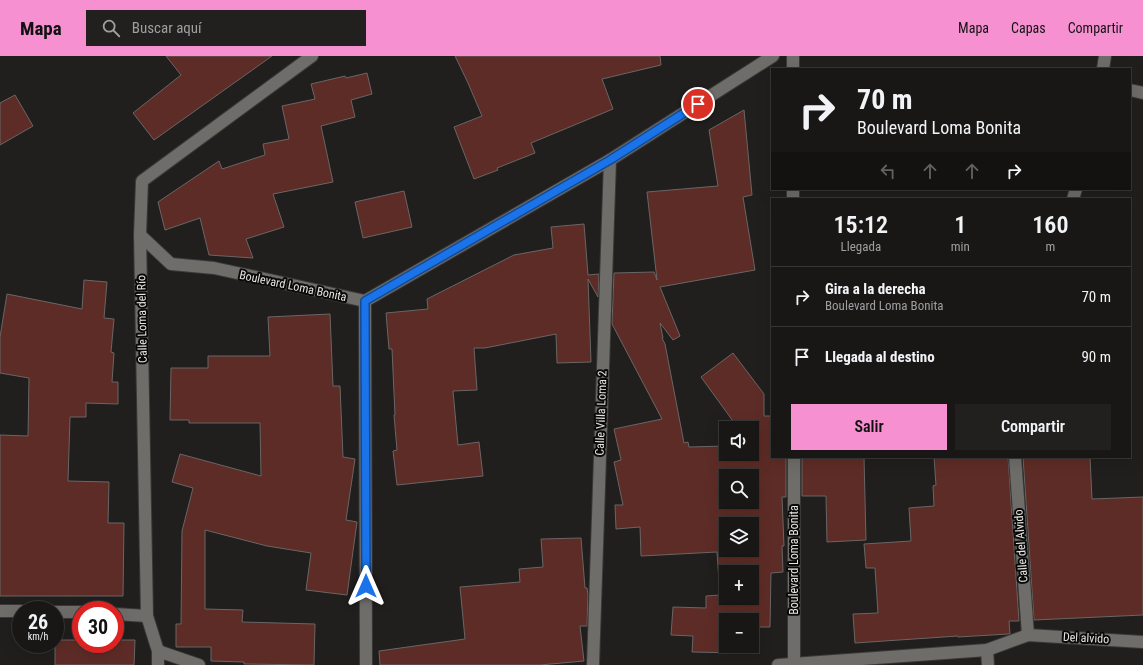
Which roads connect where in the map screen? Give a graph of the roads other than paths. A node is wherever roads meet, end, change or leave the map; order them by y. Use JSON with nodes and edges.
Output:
{"nodes":[{"id":1,"x":312,"y":56,"type":"edge"},
{"id":2,"x":773,"y":56,"type":"edge"},
{"id":3,"x":793,"y":56,"type":"edge"},
{"id":4,"x":1104,"y":56,"type":"edge"},
{"id":5,"x":793,"y":68,"type":"edge"},
{"id":6,"x":1102,"y":68,"type":"edge"},
{"id":7,"x":1131,"y":90,"type":"edge"},
{"id":8,"x":1143,"y":93,"type":"edge"},
{"id":9,"x":610,"y":160,"type":"junction"},
{"id":10,"x":140,"y":234,"type":"junction"},
{"id":11,"x":365,"y":301,"type":"junction"},
{"id":12,"x":794,"y":458,"type":"edge"},
{"id":13,"x":1015,"y":458,"type":"edge"},
{"id":14,"x":0,"y":611,"type":"edge"},
{"id":15,"x":12,"y":611,"type":"edge"},
{"id":16,"x":124,"y":615,"type":"edge"},
{"id":17,"x":147,"y":616,"type":"junction"},
{"id":18,"x":1028,"y":635,"type":"junction"},
{"id":19,"x":1143,"y":642,"type":"edge"},
{"id":20,"x":987,"y":650,"type":"junction"},
{"id":21,"x":158,"y":651,"type":"junction"},
{"id":22,"x":794,"y":664,"type":"edge"},
{"id":23,"x":158,"y":665,"type":"edge"},
{"id":24,"x":199,"y":665,"type":"edge"},
{"id":25,"x":366,"y":665,"type":"edge"},
{"id":26,"x":593,"y":665,"type":"edge"},
{"id":27,"x":778,"y":665,"type":"edge"},
{"id":28,"x":988,"y":665,"type":"edge"}],
"edges":[{"from":1,"to":10,"type":"street","name":"Calle Loma del Río"},
{"from":2,"to":9,"type":"street"},
{"from":3,"to":5,"type":"street"},
{"from":4,"to":6,"type":"street"},
{"from":7,"to":8,"type":"street"},
{"from":9,"to":11,"type":"street"},
{"from":9,"to":26,"type":"street","name":"Calle Villa Loma 2"},
{"from":10,"to":11,"type":"street","name":"Boulevard Loma Bonita"},
{"from":10,"to":17,"type":"street","name":"Calle Loma del Río"},
{"from":11,"to":25,"type":"street"},
{"from":12,"to":22,"type":"street","name":"Boulevard Loma Bonita"},
{"from":13,"to":18,"type":"street","name":"Calle del Alvido"},
{"from":14,"to":15,"type":"street"},
{"from":16,"to":17,"type":"street"},
{"from":17,"to":21,"type":"street","name":"Calle Loma del Río"},
{"from":18,"to":19,"type":"street","name":"Del alvido"},
{"from":18,"to":20,"type":"street"},
{"from":20,"to":22,"type":"street"},
{"from":20,"to":28,"type":"street"},
{"from":21,"to":23,"type":"street","name":"Calle Loma del Río"},
{"from":21,"to":24,"type":"street"},
{"from":22,"to":27,"type":"street"}]}
